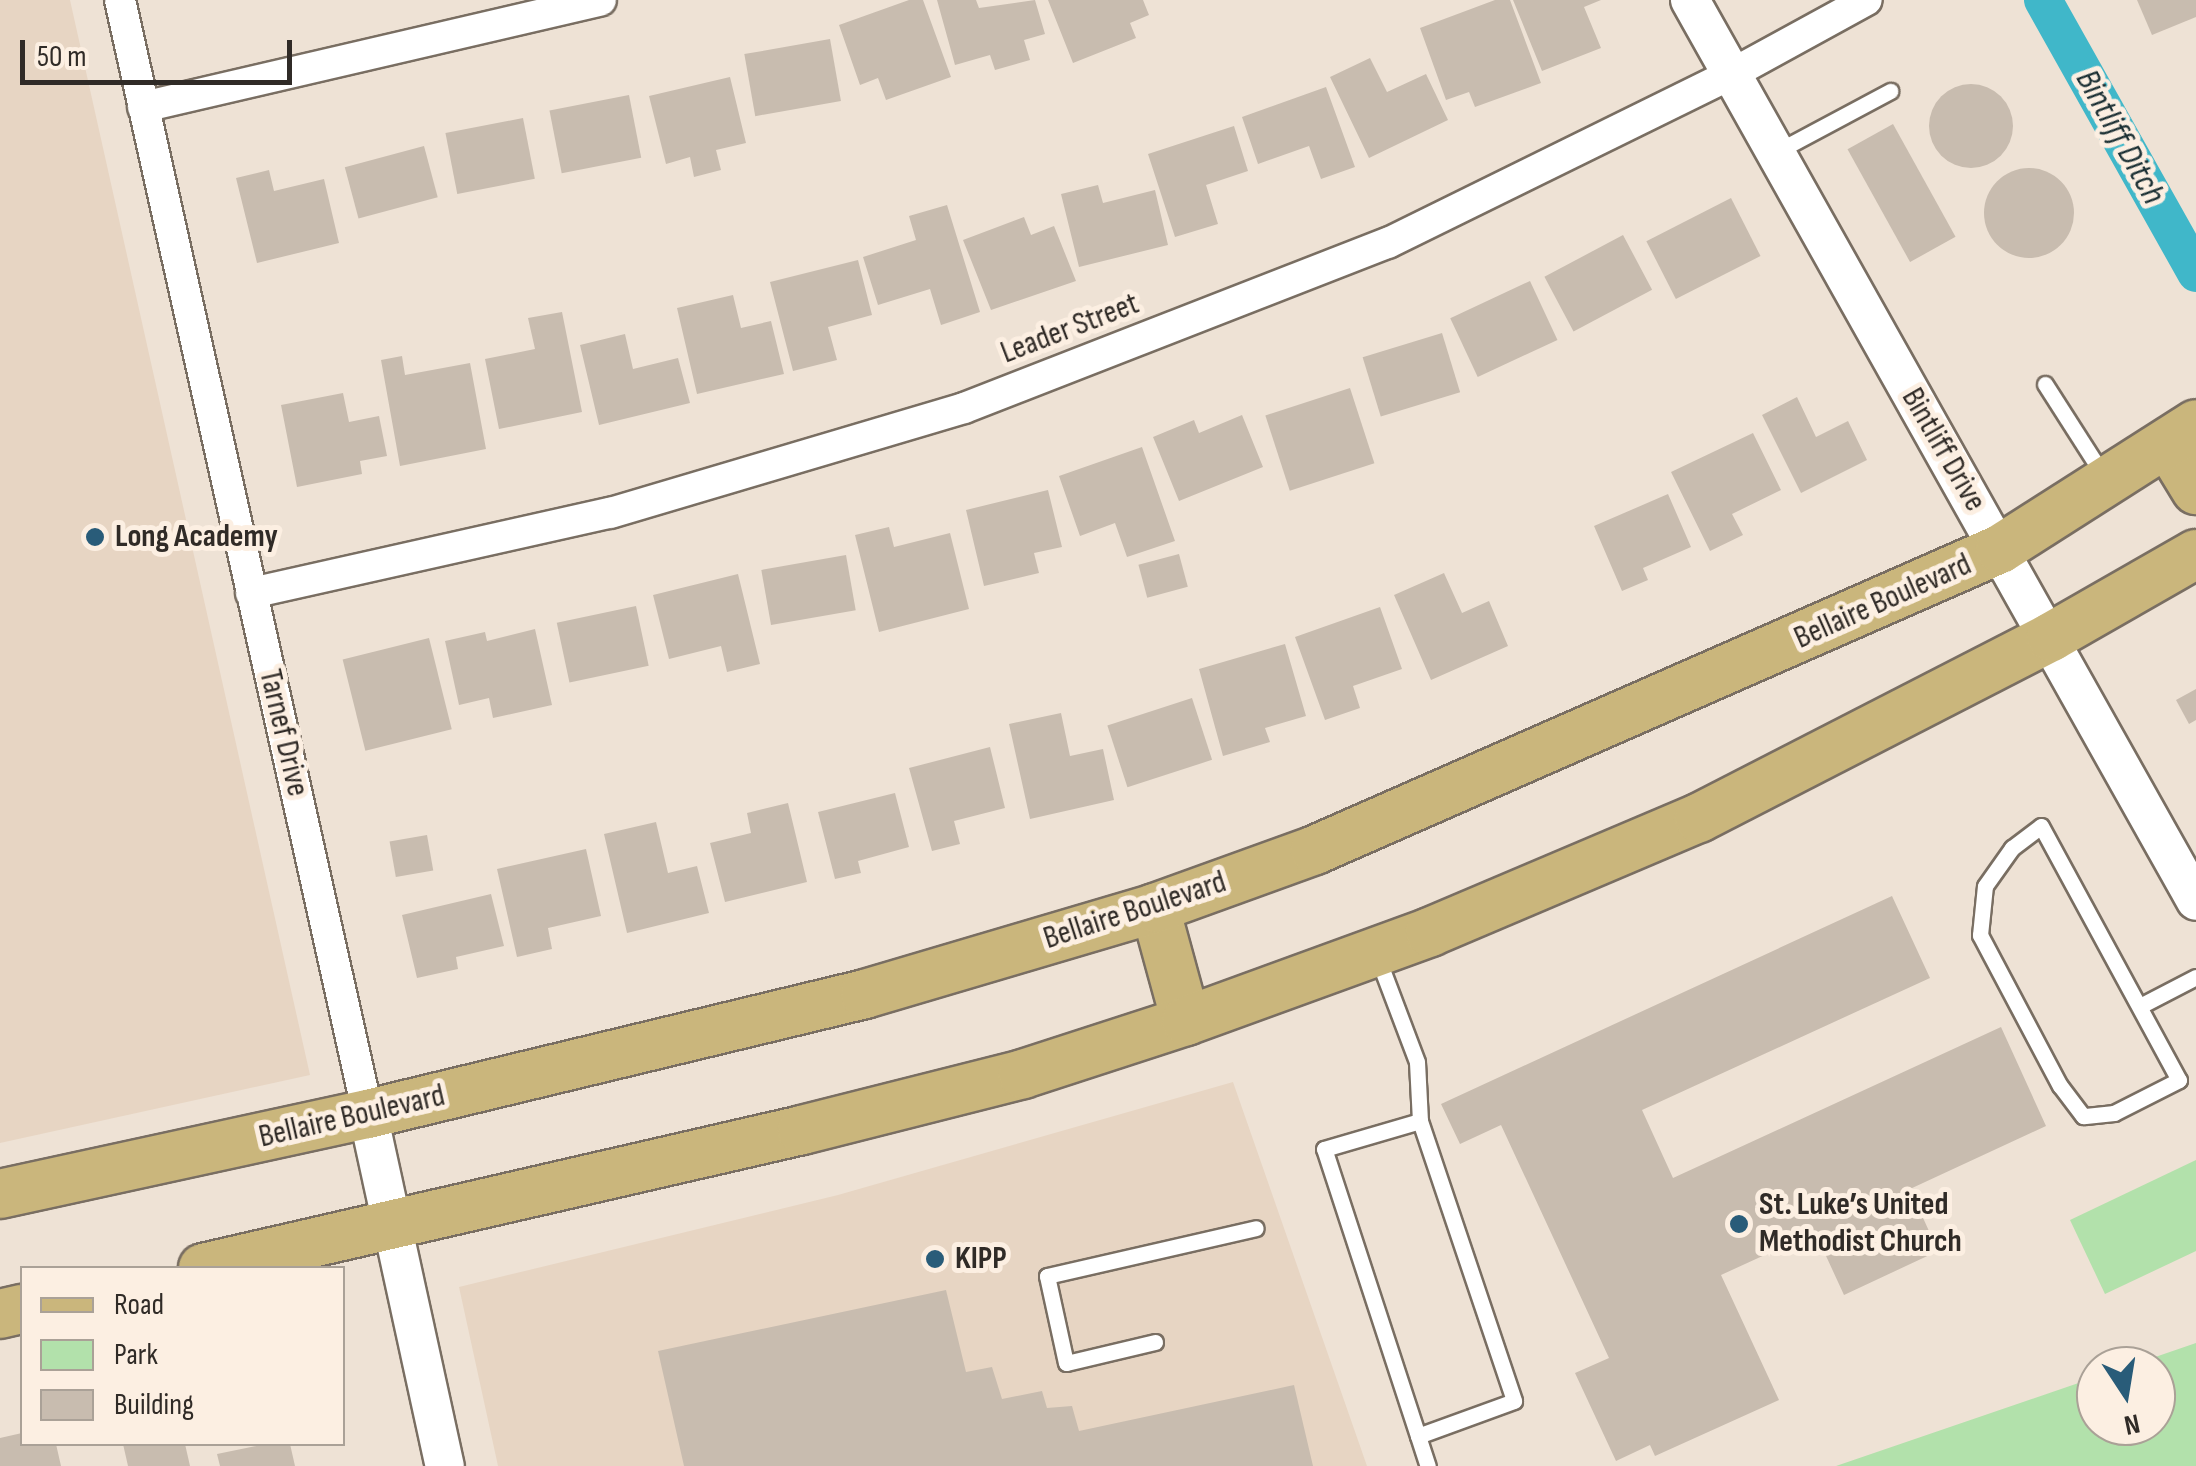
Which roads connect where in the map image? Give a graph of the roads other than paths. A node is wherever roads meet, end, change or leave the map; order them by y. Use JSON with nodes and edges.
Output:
{"nodes":[{"id":1,"x":120,"y":0,"type":"edge"},
{"id":2,"x":601,"y":0,"type":"edge"},
{"id":3,"x":1690,"y":0,"type":"edge"},
{"id":4,"x":1866,"y":0,"type":"edge"},
{"id":5,"x":1728,"y":76,"type":"junction"},
{"id":6,"x":1890,"y":91,"type":"dead end"},
{"id":7,"x":142,"y":107,"type":"junction"},
{"id":8,"x":1773,"y":154,"type":"junction"},
{"id":9,"x":2045,"y":384,"type":"dead end"},
{"id":10,"x":2182,"y":434,"type":"edge"},
{"id":11,"x":2108,"y":482,"type":"junction"},
{"id":12,"x":2196,"y":490,"type":"edge"},
{"id":13,"x":2000,"y":549,"type":"junction"},
{"id":14,"x":2196,"y":554,"type":"edge"},
{"id":15,"x":251,"y":593,"type":"junction"},
{"id":16,"x":2051,"y":637,"type":"junction"},
{"id":17,"x":2185,"y":856,"type":"edge"},
{"id":18,"x":2196,"y":901,"type":"edge"},
{"id":19,"x":1156,"y":908,"type":"junction"},
{"id":20,"x":1375,"y":952,"type":"junction"},
{"id":21,"x":2196,"y":977,"type":"edge"},
{"id":22,"x":2140,"y":1006,"type":"junction"},
{"id":23,"x":1186,"y":1021,"type":"junction"},
{"id":24,"x":368,"y":1114,"type":"junction"},
{"id":25,"x":1420,"y":1120,"type":"junction"},
{"id":26,"x":0,"y":1194,"type":"edge"},
{"id":27,"x":394,"y":1226,"type":"junction"},
{"id":28,"x":1256,"y":1228,"type":"dead end"},
{"id":29,"x":212,"y":1266,"type":"edge"},
{"id":30,"x":1155,"y":1342,"type":"dead end"},
{"id":31,"x":1418,"y":1436,"type":"junction"},
{"id":32,"x":445,"y":1466,"type":"edge"},
{"id":33,"x":1428,"y":1466,"type":"edge"}],
"edges":[{"from":1,"to":7,"type":"street","name":"Tarnef Drive"},
{"from":2,"to":7,"type":"street"},
{"from":3,"to":5,"type":"street","name":"Bintliff Drive"},
{"from":4,"to":5,"type":"street","name":"Leader Street"},
{"from":5,"to":8,"type":"street","name":"Bintliff Drive"},
{"from":5,"to":15,"type":"street","name":"Leader Street"},
{"from":6,"to":8,"type":"lane"},
{"from":7,"to":15,"type":"street","name":"Tarnef Drive"},
{"from":8,"to":13,"type":"street","name":"Bintliff Drive"},
{"from":9,"to":11,"type":"lane"},
{"from":10,"to":11,"type":"main road","name":"Bellaire Boulevard"},
{"from":10,"to":12,"type":"main road"},
{"from":11,"to":13,"type":"main road","name":"Bellaire Boulevard"},
{"from":13,"to":16,"type":"street","name":"Bintliff Drive"},
{"from":13,"to":19,"type":"main road","name":"Bellaire Boulevard"},
{"from":14,"to":16,"type":"main road"},
{"from":15,"to":24,"type":"street","name":"Tarnef Drive"},
{"from":16,"to":17,"type":"street","name":"Bintliff Drive"},
{"from":16,"to":20,"type":"main road"},
{"from":17,"to":18,"type":"street","name":"Bintliff Drive"},
{"from":19,"to":23,"type":"main road"},
{"from":19,"to":24,"type":"main road","name":"Bellaire Boulevard"},
{"from":20,"to":23,"type":"main road"},
{"from":20,"to":25,"type":"lane"},
{"from":21,"to":22,"type":"lane"},
{"from":22,"to":22,"type":"lane"},
{"from":23,"to":27,"type":"main road"},
{"from":24,"to":26,"type":"main road","name":"Bellaire Boulevard"},
{"from":24,"to":27,"type":"street","name":"Tarnef Drive"},
{"from":25,"to":31,"type":"lane"},
{"from":25,"to":31,"type":"lane"},
{"from":27,"to":29,"type":"main road"},
{"from":27,"to":32,"type":"street","name":"Tarnef Drive"},
{"from":28,"to":30,"type":"lane"},
{"from":31,"to":33,"type":"lane"}]}
